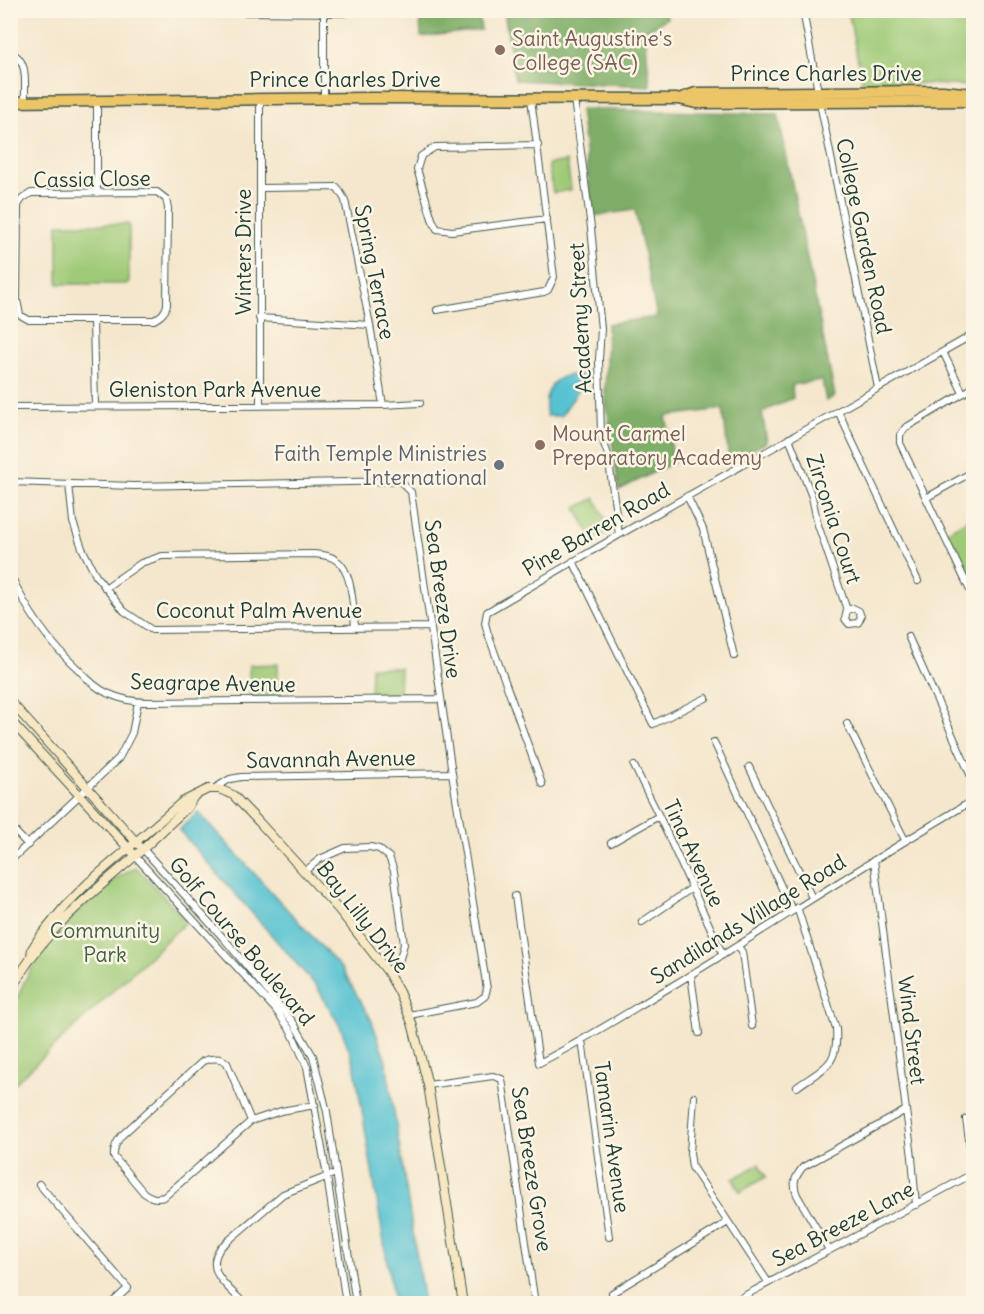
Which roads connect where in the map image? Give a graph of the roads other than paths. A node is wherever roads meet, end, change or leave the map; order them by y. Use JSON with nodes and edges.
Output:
{"nodes":[{"id":1,"x":52,"y":10,"type":"edge"},
{"id":2,"x":803,"y":10,"type":"edge"},
{"id":3,"x":86,"y":11,"type":"edge"},
{"id":4,"x":165,"y":11,"type":"edge"},
{"id":5,"x":248,"y":11,"type":"edge"},
{"id":6,"x":324,"y":13,"type":"junction"},
{"id":7,"x":344,"y":13,"type":"dead end"},
{"id":8,"x":10,"y":52,"type":"edge"},
{"id":9,"x":818,"y":92,"type":"junction"},
{"id":10,"x":974,"y":94,"type":"edge"},
{"id":11,"x":260,"y":99,"type":"junction"},
{"id":12,"x":324,"y":99,"type":"junction"},
{"id":13,"x":531,"y":99,"type":"junction"},
{"id":14,"x":574,"y":99,"type":"junction"},
{"id":15,"x":679,"y":99,"type":"junction"},
{"id":16,"x":97,"y":101,"type":"junction"},
{"id":17,"x":974,"y":101,"type":"edge"},
{"id":18,"x":10,"y":102,"type":"edge"},
{"id":19,"x":25,"y":102,"type":"junction"},
{"id":20,"x":820,"y":103,"type":"junction"},
{"id":21,"x":538,"y":145,"type":"junction"},
{"id":22,"x":260,"y":188,"type":"junction"},
{"id":23,"x":97,"y":193,"type":"junction"},
{"id":24,"x":547,"y":219,"type":"junction"},
{"id":25,"x":437,"y":310,"type":"dead end"},
{"id":26,"x":259,"y":318,"type":"junction"},
{"id":27,"x":93,"y":320,"type":"junction"},
{"id":28,"x":370,"y":325,"type":"junction"},
{"id":29,"x":974,"y":334,"type":"edge"},
{"id":30,"x":943,"y":352,"type":"junction"},
{"id":31,"x":974,"y":387,"type":"edge"},
{"id":32,"x":878,"y":388,"type":"junction"},
{"id":33,"x":963,"y":393,"type":"junction"},
{"id":34,"x":420,"y":403,"type":"dead end"},
{"id":35,"x":383,"y":405,"type":"junction"},
{"id":36,"x":95,"y":406,"type":"junction"},
{"id":37,"x":260,"y":406,"type":"junction"},
{"id":38,"x":10,"y":407,"type":"edge"},
{"id":39,"x":838,"y":411,"type":"junction"},
{"id":40,"x":789,"y":438,"type":"junction"},
{"id":41,"x":974,"y":471,"type":"edge"},
{"id":42,"x":10,"y":482,"type":"edge"},
{"id":43,"x":69,"y":484,"type":"junction"},
{"id":44,"x":687,"y":496,"type":"junction"},
{"id":45,"x":926,"y":498,"type":"junction"},
{"id":46,"x":619,"y":535,"type":"junction"},
{"id":47,"x":573,"y":561,"type":"junction"},
{"id":48,"x":10,"y":573,"type":"edge"},
{"id":49,"x":918,"y":581,"type":"dead end"},
{"id":50,"x":105,"y":588,"type":"junction"},
{"id":51,"x":974,"y":599,"type":"edge"},
{"id":52,"x":847,"y":610,"type":"dead end"},
{"id":53,"x":355,"y":627,"type":"junction"},
{"id":54,"x":431,"y":627,"type":"junction"},
{"id":55,"x":909,"y":636,"type":"dead end"},
{"id":56,"x":734,"y":656,"type":"dead end"},
{"id":57,"x":706,"y":698,"type":"dead end"},
{"id":58,"x":441,"y":699,"type":"junction"},
{"id":59,"x":10,"y":701,"type":"edge"},
{"id":60,"x":138,"y":702,"type":"junction"},
{"id":61,"x":10,"y":720,"type":"edge"},
{"id":62,"x":847,"y":724,"type":"dead end"},
{"id":63,"x":714,"y":742,"type":"dead end"},
{"id":64,"x":634,"y":766,"type":"dead end"},
{"id":65,"x":749,"y":767,"type":"dead end"},
{"id":66,"x":452,"y":773,"type":"junction"},
{"id":67,"x":974,"y":783,"type":"edge"},
{"id":68,"x":542,"y":784,"type":"dead end"},
{"id":69,"x":88,"y":788,"type":"junction"},
{"id":70,"x":214,"y":789,"type":"junction"},
{"id":71,"x":81,"y":795,"type":"junction"},
{"id":72,"x":193,"y":798,"type":"junction"},
{"id":73,"x":974,"y":800,"type":"edge"},
{"id":74,"x":659,"y":816,"type":"junction"},
{"id":75,"x":10,"y":826,"type":"edge"},
{"id":76,"x":905,"y":840,"type":"junction"},
{"id":77,"x":136,"y":841,"type":"junction"},
{"id":78,"x":610,"y":843,"type":"dead end"},
{"id":79,"x":28,"y":845,"type":"junction"},
{"id":80,"x":128,"y":848,"type":"junction"},
{"id":81,"x":142,"y":849,"type":"junction"},
{"id":82,"x":135,"y":856,"type":"junction"},
{"id":83,"x":874,"y":860,"type":"junction"},
{"id":84,"x":10,"y":861,"type":"edge"},
{"id":85,"x":305,"y":872,"type":"junction"},
{"id":86,"x":692,"y":888,"type":"junction"},
{"id":87,"x":515,"y":896,"type":"dead end"},
{"id":88,"x":812,"y":898,"type":"junction"},
{"id":89,"x":795,"y":909,"type":"junction"},
{"id":90,"x":642,"y":922,"type":"dead end"},
{"id":91,"x":738,"y":946,"type":"junction"},
{"id":92,"x":723,"y":955,"type":"junction"},
{"id":93,"x":31,"y":956,"type":"junction"},
{"id":94,"x":387,"y":971,"type":"junction"},
{"id":95,"x":691,"y":975,"type":"junction"},
{"id":96,"x":10,"y":993,"type":"edge"},
{"id":97,"x":409,"y":1015,"type":"junction"},
{"id":98,"x":752,"y":1026,"type":"dead end"},
{"id":99,"x":699,"y":1033,"type":"dead end"},
{"id":100,"x":582,"y":1040,"type":"junction"},
{"id":101,"x":428,"y":1085,"type":"junction"},
{"id":102,"x":797,"y":1087,"type":"dead end"},
{"id":103,"x":694,"y":1097,"type":"dead end"},
{"id":104,"x":315,"y":1105,"type":"junction"},
{"id":105,"x":906,"y":1110,"type":"junction"},
{"id":106,"x":966,"y":1119,"type":"dead end"},
{"id":107,"x":251,"y":1121,"type":"junction"},
{"id":108,"x":336,"y":1173,"type":"junction"},
{"id":109,"x":973,"y":1174,"type":"edge"},
{"id":110,"x":327,"y":1176,"type":"junction"},
{"id":111,"x":39,"y":1184,"type":"dead end"},
{"id":112,"x":915,"y":1205,"type":"junction"},
{"id":113,"x":728,"y":1222,"type":"junction"},
{"id":114,"x":609,"y":1237,"type":"dead end"},
{"id":115,"x":829,"y":1250,"type":"junction"},
{"id":116,"x":768,"y":1282,"type":"junction"},
{"id":117,"x":612,"y":1293,"type":"dead end"},
{"id":118,"x":36,"y":1304,"type":"edge"},
{"id":119,"x":43,"y":1304,"type":"edge"},
{"id":120,"x":111,"y":1304,"type":"edge"},
{"id":121,"x":245,"y":1304,"type":"edge"},
{"id":122,"x":346,"y":1304,"type":"edge"},
{"id":123,"x":356,"y":1304,"type":"edge"},
{"id":124,"x":463,"y":1304,"type":"edge"},
{"id":125,"x":535,"y":1304,"type":"edge"},
{"id":126,"x":729,"y":1304,"type":"edge"}],
"edges":[{"from":1,"to":3,"type":"street"},
{"from":2,"to":9,"type":"street","name":"College Garden Road"},
{"from":3,"to":4,"type":"street"},
{"from":4,"to":5,"type":"street"},
{"from":5,"to":6,"type":"street"},
{"from":6,"to":7,"type":"street"},
{"from":6,"to":12,"type":"street"},
{"from":8,"to":19,"type":"street"},
{"from":9,"to":10,"type":"highway","name":"Prince Charles Drive"},
{"from":9,"to":15,"type":"highway","name":"Prince Charles Drive"},
{"from":9,"to":20,"type":"street","name":"College Garden Road"},
{"from":11,"to":12,"type":"highway","name":"Prince Charles Drive"},
{"from":11,"to":16,"type":"highway","name":"Prince Charles Drive"},
{"from":11,"to":22,"type":"street","name":"Winters Drive"},
{"from":12,"to":13,"type":"highway","name":"Prince Charles Drive"},
{"from":13,"to":14,"type":"highway","name":"Prince Charles Drive"},
{"from":13,"to":21,"type":"street"},
{"from":14,"to":15,"type":"highway","name":"Prince Charles Drive"},
{"from":14,"to":46,"type":"street","name":"Academy Street"},
{"from":15,"to":20,"type":"highway","name":"Prince Charles Drive"},
{"from":16,"to":19,"type":"highway","name":"Prince Charles Drive"},
{"from":16,"to":23,"type":"street"},
{"from":17,"to":20,"type":"highway","name":"Prince Charles Drive"},
{"from":18,"to":19,"type":"highway","name":"Prince Charles Drive"},
{"from":20,"to":32,"type":"street","name":"College Garden Road"},
{"from":21,"to":24,"type":"street"},
{"from":21,"to":24,"type":"street"},
{"from":22,"to":26,"type":"street","name":"Winters Drive"},
{"from":22,"to":28,"type":"street","name":"Spring Terrace"},
{"from":23,"to":27,"type":"street","name":"Cassia Close"},
{"from":23,"to":27,"type":"street","name":"Cassia Close"},
{"from":24,"to":25,"type":"street"},
{"from":26,"to":28,"type":"street"},
{"from":26,"to":37,"type":"street","name":"Winters Drive"},
{"from":27,"to":36,"type":"street"},
{"from":28,"to":35,"type":"street","name":"Spring Terrace"},
{"from":29,"to":30,"type":"street","name":"Pine Barren Road"},
{"from":30,"to":32,"type":"street","name":"Pine Barren Road"},
{"from":30,"to":33,"type":"street"},
{"from":31,"to":33,"type":"street"},
{"from":32,"to":39,"type":"street","name":"Pine Barren Road"},
{"from":33,"to":45,"type":"street"},
{"from":34,"to":35,"type":"street","name":"Gleniston Park Avenue"},
{"from":35,"to":37,"type":"street","name":"Gleniston Park Avenue"},
{"from":36,"to":37,"type":"street","name":"Gleniston Park Avenue"},
{"from":36,"to":38,"type":"street","name":"Gleniston Park Avenue"},
{"from":39,"to":40,"type":"street","name":"Pine Barren Road"},
{"from":39,"to":49,"type":"street"},
{"from":40,"to":44,"type":"street","name":"Pine Barren Road"},
{"from":40,"to":52,"type":"street","name":"Zirconia Court"},
{"from":41,"to":45,"type":"street"},
{"from":42,"to":43,"type":"street","name":"Sea Breeze Drive"},
{"from":43,"to":50,"type":"street","name":"Coconut Palm Avenue"},
{"from":43,"to":54,"type":"street","name":"Sea Breeze Drive"},
{"from":44,"to":46,"type":"street","name":"Pine Barren Road"},
{"from":44,"to":56,"type":"street"},
{"from":45,"to":51,"type":"street"},
{"from":46,"to":47,"type":"street","name":"Pine Barren Road"},
{"from":47,"to":57,"type":"street"},
{"from":47,"to":68,"type":"street","name":"Pine Barren Road"},
{"from":48,"to":60,"type":"street","name":"Seagrape Avenue"},
{"from":50,"to":53,"type":"street","name":"Coconut Palm Avenue"},
{"from":50,"to":53,"type":"street"},
{"from":53,"to":54,"type":"street","name":"Coconut Palm Avenue"},
{"from":54,"to":58,"type":"street","name":"Sea Breeze Drive"},
{"from":55,"to":67,"type":"street"},
{"from":58,"to":60,"type":"street","name":"Seagrape Avenue"},
{"from":58,"to":66,"type":"street","name":"Sea Breeze Drive"},
{"from":59,"to":69,"type":"main road"},
{"from":60,"to":69,"type":"street"},
{"from":61,"to":71,"type":"main road"},
{"from":62,"to":76,"type":"street"},
{"from":63,"to":89,"type":"street"},
{"from":64,"to":74,"type":"street","name":"Tina Avenue"},
{"from":65,"to":88,"type":"street"},
{"from":66,"to":70,"type":"street","name":"Savannah Avenue"},
{"from":66,"to":97,"type":"street","name":"Sea Breeze Drive"},
{"from":69,"to":71,"type":"street"},
{"from":69,"to":77,"type":"main road"},
{"from":70,"to":72,"type":"main road"},
{"from":70,"to":85,"type":"main road","name":"Bay Lilly Drive"},
{"from":71,"to":79,"type":"street"},
{"from":71,"to":80,"type":"main road"},
{"from":72,"to":77,"type":"main road"},
{"from":72,"to":81,"type":"main road"},
{"from":73,"to":76,"type":"street","name":"Sandilands Village Road"},
{"from":74,"to":78,"type":"street"},
{"from":74,"to":86,"type":"street","name":"Tina Avenue"},
{"from":75,"to":79,"type":"street"},
{"from":76,"to":83,"type":"street","name":"Sandilands Village Road"},
{"from":77,"to":80,"type":"main road"},
{"from":77,"to":81,"type":"main road"},
{"from":79,"to":84,"type":"street"},
{"from":80,"to":82,"type":"main road"},
{"from":80,"to":93,"type":"main road"},
{"from":81,"to":82,"type":"main road"},
{"from":81,"to":108,"type":"street","name":"Golf Course Boulevard"},
{"from":82,"to":93,"type":"main road"},
{"from":82,"to":104,"type":"street","name":"Golf Course Boulevard"},
{"from":83,"to":88,"type":"street","name":"Sandilands Village Road"},
{"from":83,"to":105,"type":"street","name":"Wind Street"},
{"from":85,"to":94,"type":"main road","name":"Bay Lilly Drive"},
{"from":85,"to":94,"type":"street"},
{"from":86,"to":90,"type":"street"},
{"from":86,"to":92,"type":"street","name":"Tina Avenue"},
{"from":87,"to":100,"type":"street","name":"Sandilands Village Road"},
{"from":88,"to":89,"type":"street","name":"Sandilands Village Road"},
{"from":89,"to":91,"type":"street","name":"Sandilands Village Road"},
{"from":89,"to":102,"type":"street"},
{"from":91,"to":92,"type":"street","name":"Sandilands Village Road"},
{"from":91,"to":98,"type":"street"},
{"from":92,"to":95,"type":"street","name":"Sandilands Village Road"},
{"from":93,"to":96,"type":"main road"},
{"from":94,"to":97,"type":"main road","name":"Bay Lilly Drive"},
{"from":95,"to":99,"type":"street"},
{"from":95,"to":100,"type":"street","name":"Sandilands Village Road"},
{"from":97,"to":101,"type":"main road","name":"Bay Lilly Drive"},
{"from":100,"to":114,"type":"street","name":"Tamarin Avenue"},
{"from":101,"to":124,"type":"main road","name":"Bay Lilly Drive"},
{"from":101,"to":125,"type":"street","name":"Sea Breeze Grove"},
{"from":103,"to":113,"type":"street"},
{"from":104,"to":107,"type":"street"},
{"from":104,"to":110,"type":"street","name":"Golf Course Boulevard"},
{"from":105,"to":112,"type":"street","name":"Wind Street"},
{"from":105,"to":115,"type":"street"},
{"from":106,"to":109,"type":"street"},
{"from":107,"to":107,"type":"street"},
{"from":108,"to":110,"type":"street"},
{"from":108,"to":123,"type":"street","name":"Golf Course Boulevard"},
{"from":109,"to":112,"type":"street","name":"Sea Breeze Lane"},
{"from":110,"to":121,"type":"street"},
{"from":110,"to":122,"type":"street","name":"Golf Course Boulevard"},
{"from":111,"to":120,"type":"street"},
{"from":112,"to":115,"type":"street","name":"Sea Breeze Lane"},
{"from":113,"to":116,"type":"street"},
{"from":113,"to":117,"type":"street"},
{"from":115,"to":116,"type":"street","name":"Sea Breeze Lane"},
{"from":116,"to":126,"type":"street","name":"Sea Breeze Lane"},
{"from":118,"to":119,"type":"street"}]}
